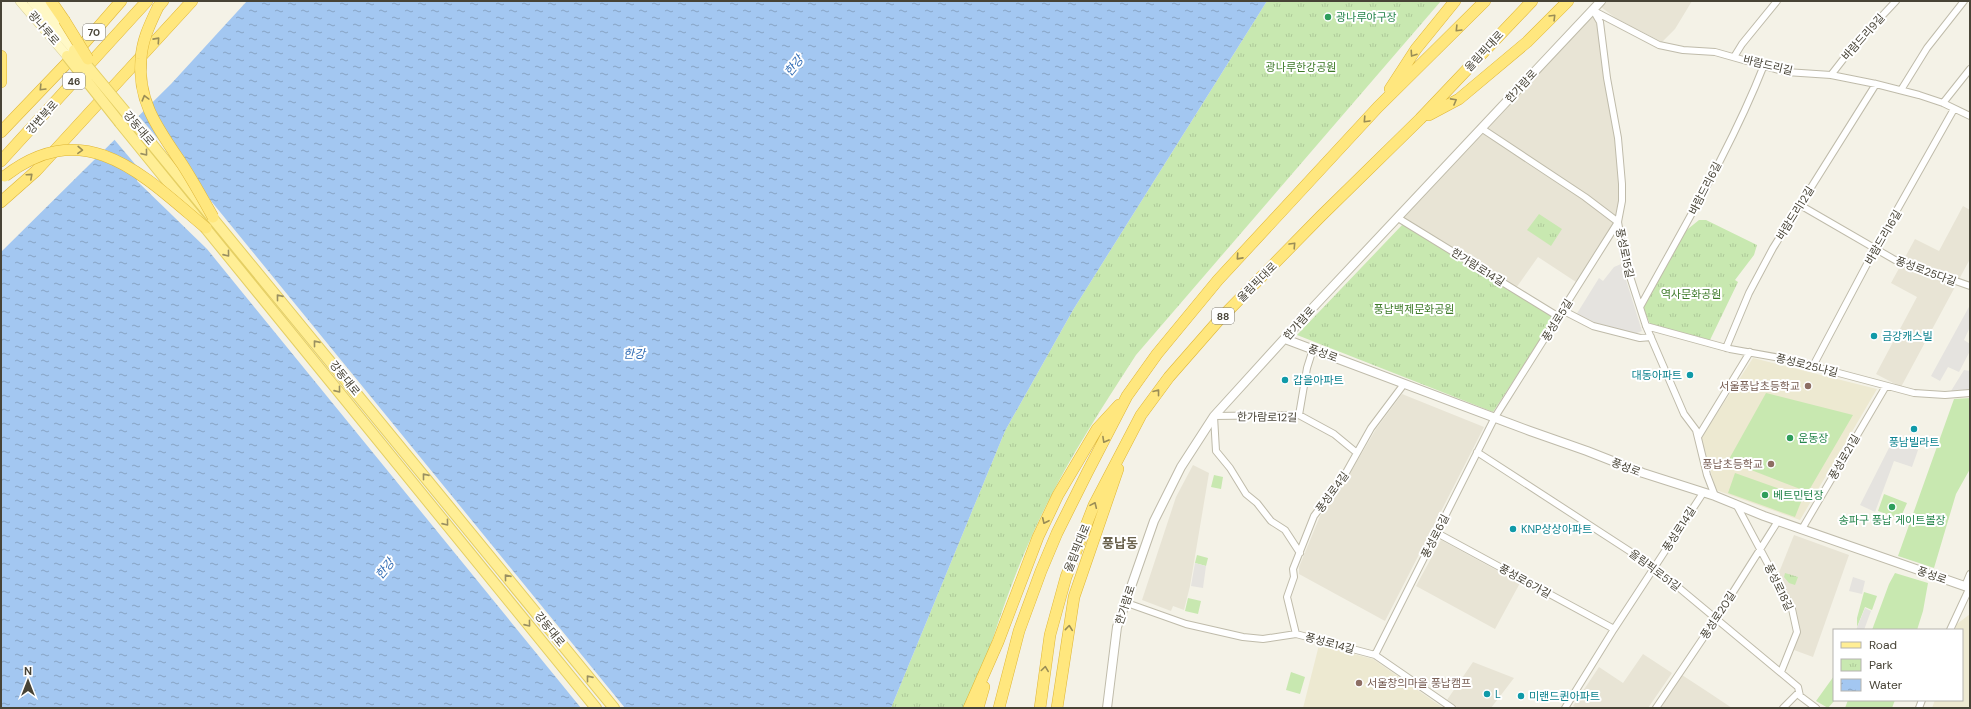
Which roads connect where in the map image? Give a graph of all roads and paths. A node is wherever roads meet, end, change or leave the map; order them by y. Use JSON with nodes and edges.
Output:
{"nodes":[{"id":1,"x":20,"y":1,"type":"edge"},
{"id":2,"x":32,"y":1,"type":"edge"},
{"id":3,"x":42,"y":1,"type":"edge"},
{"id":4,"x":51,"y":1,"type":"edge"},
{"id":5,"x":120,"y":1,"type":"edge"},
{"id":6,"x":147,"y":1,"type":"edge"},
{"id":7,"x":192,"y":1,"type":"edge"},
{"id":8,"x":1455,"y":1,"type":"edge"},
{"id":9,"x":1485,"y":1,"type":"edge"},
{"id":10,"x":1532,"y":1,"type":"edge"},
{"id":11,"x":1568,"y":1,"type":"edge"},
{"id":12,"x":1601,"y":1,"type":"edge"},
{"id":13,"x":1777,"y":1,"type":"edge"},
{"id":14,"x":1896,"y":1,"type":"edge"},
{"id":15,"x":1964,"y":1,"type":"edge"},
{"id":16,"x":161,"y":4,"type":"edge"},
{"id":17,"x":1593,"y":10,"type":"junction"},
{"id":18,"x":64,"y":24,"type":"junction"},
{"id":19,"x":71,"y":53,"type":"junction"},
{"id":20,"x":1,"y":56,"type":"edge"},
{"id":21,"x":1734,"y":57,"type":"junction"},
{"id":22,"x":88,"y":58,"type":"dead end"},
{"id":23,"x":1764,"y":65,"type":"junction"},
{"id":24,"x":1970,"y":69,"type":"edge"},
{"id":25,"x":1831,"y":75,"type":"junction"},
{"id":26,"x":1,"y":82,"type":"edge"},
{"id":27,"x":1876,"y":84,"type":"junction"},
{"id":28,"x":1901,"y":90,"type":"junction"},
{"id":29,"x":1943,"y":103,"type":"junction"},
{"id":30,"x":1378,"y":107,"type":"junction"},
{"id":31,"x":1954,"y":109,"type":"junction"},
{"id":32,"x":18,"y":113,"type":"junction"},
{"id":33,"x":1970,"y":116,"type":"edge"},
{"id":34,"x":1420,"y":120,"type":"junction"},
{"id":35,"x":1,"y":127,"type":"edge"},
{"id":36,"x":1482,"y":128,"type":"junction"},
{"id":37,"x":1,"y":132,"type":"edge"},
{"id":38,"x":1,"y":161,"type":"edge"},
{"id":39,"x":3,"y":178,"type":"edge"},
{"id":40,"x":1,"y":202,"type":"edge"},
{"id":41,"x":1800,"y":205,"type":"junction"},
{"id":42,"x":213,"y":217,"type":"junction"},
{"id":43,"x":1398,"y":218,"type":"junction"},
{"id":44,"x":1618,"y":222,"type":"junction"},
{"id":45,"x":206,"y":228,"type":"junction"},
{"id":46,"x":1875,"y":249,"type":"junction"},
{"id":47,"x":1970,"y":286,"type":"edge"},
{"id":48,"x":1640,"y":307,"type":"junction"},
{"id":49,"x":1562,"y":310,"type":"junction"},
{"id":50,"x":1559,"y":317,"type":"junction"},
{"id":51,"x":1646,"y":326,"type":"junction"},
{"id":52,"x":1651,"y":337,"type":"junction"},
{"id":53,"x":1285,"y":339,"type":"junction"},
{"id":54,"x":1726,"y":348,"type":"junction"},
{"id":55,"x":1313,"y":349,"type":"junction"},
{"id":56,"x":1750,"y":352,"type":"junction"},
{"id":57,"x":1813,"y":366,"type":"junction"},
{"id":58,"x":1404,"y":384,"type":"junction"},
{"id":59,"x":1886,"y":386,"type":"junction"},
{"id":60,"x":1970,"y":393,"type":"edge"},
{"id":61,"x":1127,"y":396,"type":"junction"},
{"id":62,"x":1299,"y":415,"type":"junction"},
{"id":63,"x":1214,"y":416,"type":"junction"},
{"id":64,"x":1495,"y":417,"type":"junction"},
{"id":65,"x":1129,"y":436,"type":"junction"},
{"id":66,"x":1698,"y":437,"type":"junction"},
{"id":67,"x":1478,"y":452,"type":"junction"},
{"id":68,"x":1357,"y":453,"type":"junction"},
{"id":69,"x":1703,"y":492,"type":"junction"},
{"id":70,"x":1715,"y":496,"type":"junction"},
{"id":71,"x":1736,"y":504,"type":"junction"},
{"id":72,"x":1778,"y":521,"type":"junction"},
{"id":73,"x":1802,"y":529,"type":"junction"},
{"id":74,"x":1436,"y":533,"type":"junction"},
{"id":75,"x":1760,"y":549,"type":"junction"},
{"id":76,"x":1300,"y":553,"type":"junction"},
{"id":77,"x":1654,"y":567,"type":"junction"},
{"id":78,"x":1970,"y":574,"type":"edge"},
{"id":79,"x":1968,"y":587,"type":"edge"},
{"id":80,"x":1124,"y":602,"type":"junction"},
{"id":81,"x":1716,"y":618,"type":"junction"},
{"id":82,"x":1614,"y":629,"type":"junction"},
{"id":83,"x":1950,"y":629,"type":"edge"},
{"id":84,"x":1296,"y":634,"type":"junction"},
{"id":85,"x":998,"y":642,"type":"junction"},
{"id":86,"x":1375,"y":655,"type":"junction"},
{"id":87,"x":1781,"y":672,"type":"junction"},
{"id":88,"x":1800,"y":692,"type":"junction"},
{"id":89,"x":1447,"y":707,"type":"edge"},
{"id":90,"x":1568,"y":707,"type":"edge"},
{"id":91,"x":596,"y":708,"type":"edge"},
{"id":92,"x":614,"y":708,"type":"edge"},
{"id":93,"x":969,"y":708,"type":"edge"},
{"id":94,"x":978,"y":708,"type":"edge"},
{"id":95,"x":999,"y":708,"type":"edge"},
{"id":96,"x":1040,"y":708,"type":"edge"},
{"id":97,"x":1058,"y":708,"type":"edge"},
{"id":98,"x":1107,"y":708,"type":"edge"},
{"id":99,"x":1656,"y":708,"type":"edge"},
{"id":100,"x":1783,"y":708,"type":"edge"},
{"id":101,"x":1816,"y":708,"type":"edge"}],
"edges":[{"from":1,"to":19,"type":"main road","name":"광나루로"},
{"from":2,"to":19,"type":"main road","name":"광나루로"},
{"from":3,"to":18,"type":"main road"},
{"from":4,"to":18,"type":"highway"},
{"from":5,"to":32,"type":"highway","name":"강변북로","number":"70","one_way":true},
{"from":6,"to":38,"type":"highway","name":"강변북로","number":"46"},
{"from":40,"to":7,"type":"highway","one_way":true},
{"from":8,"to":30,"type":"highway","one_way":true},
{"from":9,"to":30,"type":"highway","name":"올림픽대로","number":"88","one_way":true},
{"from":10,"to":34,"type":"highway","name":"올림픽대로","number":"88"},
{"from":34,"to":11,"type":"highway","one_way":true},
{"from":12,"to":17,"type":"street","name":"한가람로"},
{"from":13,"to":21,"type":"street"},
{"from":14,"to":25,"type":"street","name":"바람드리9길"},
{"from":15,"to":28,"type":"street"},
{"from":42,"to":16,"type":"highway","one_way":true,"bridge":true},
{"from":17,"to":21,"type":"street","name":"바람드리길"},
{"from":17,"to":36,"type":"street","name":"한가람로"},
{"from":17,"to":44,"type":"street","name":"풍성로15길"},
{"from":18,"to":22,"type":"highway","bridge":true},
{"from":19,"to":42,"type":"main road","name":"강동대로","bridge":true},
{"from":19,"to":45,"type":"main road","name":"강동대로","one_way":true,"bridge":true},
{"from":20,"to":26,"type":"highway"},
{"from":21,"to":23,"type":"street","name":"바람드리길"},
{"from":23,"to":25,"type":"street","name":"바람드리길"},
{"from":23,"to":48,"type":"street","name":"바람드리6길"},
{"from":24,"to":29,"type":"street"},
{"from":25,"to":27,"type":"street","name":"바람드리길"},
{"from":27,"to":28,"type":"street","name":"바람드리길"},
{"from":27,"to":41,"type":"street","name":"바람드리12길"},
{"from":28,"to":29,"type":"street","name":"바람드리길"},
{"from":29,"to":31,"type":"street","name":"바람드리길"},
{"from":30,"to":61,"type":"highway","name":"올림픽대로","number":"88","one_way":true},
{"from":31,"to":33,"type":"street","name":"바람드리길"},
{"from":31,"to":46,"type":"street","name":"바람드리16길"},
{"from":32,"to":35,"type":"highway"},
{"from":32,"to":37,"type":"highway","name":"강변북로","number":"70"},
{"from":65,"to":34,"type":"highway","name":"올림픽대로","number":"88","one_way":true},
{"from":36,"to":43,"type":"street","name":"한가람로"},
{"from":36,"to":44,"type":"street"},
{"from":39,"to":45,"type":"highway","one_way":true,"bridge":true},
{"from":41,"to":46,"type":"street","name":"풍성로25다길"},
{"from":41,"to":54,"type":"street","name":"바람드리12길"},
{"from":92,"to":42,"type":"main road","name":"강동대로","one_way":true},
{"from":43,"to":50,"type":"street","name":"한가람로14길"},
{"from":43,"to":53,"type":"street","name":"한가람로"},
{"from":44,"to":48,"type":"street","name":"풍성로15길"},
{"from":44,"to":49,"type":"street","name":"풍성로5길"},
{"from":45,"to":91,"type":"main road","name":"강동대로","one_way":true},
{"from":46,"to":47,"type":"street","name":"풍성로25다길"},
{"from":46,"to":57,"type":"street","name":"바람드리16길"},
{"from":48,"to":51,"type":"street","name":"풍성로15길"},
{"from":49,"to":50,"type":"street","name":"풍성로5길"},
{"from":49,"to":52,"type":"street"},
{"from":50,"to":64,"type":"street","name":"풍성로5길"},
{"from":51,"to":52,"type":"street","name":"풍성로15길"},
{"from":51,"to":54,"type":"street","name":"풍성로25나길"},
{"from":52,"to":66,"type":"street","name":"풍성로15길"},
{"from":53,"to":55,"type":"street","name":"풍성로"},
{"from":53,"to":63,"type":"street","name":"한가람로"},
{"from":54,"to":56,"type":"street","name":"풍성로25나길"},
{"from":55,"to":58,"type":"street","name":"풍성로"},
{"from":55,"to":62,"type":"street"},
{"from":56,"to":57,"type":"street","name":"풍성로25나길"},
{"from":56,"to":66,"type":"street"},
{"from":57,"to":59,"type":"street","name":"풍성로25나길"},
{"from":58,"to":64,"type":"street","name":"풍성로"},
{"from":58,"to":68,"type":"street","name":"풍성로4길"},
{"from":59,"to":60,"type":"street","name":"풍성로25나길"},
{"from":59,"to":73,"type":"street","name":"풍성로21길"},
{"from":61,"to":85,"type":"highway","one_way":true},
{"from":61,"to":95,"type":"highway","name":"올림픽대로","number":"88","one_way":true},
{"from":62,"to":63,"type":"street","name":"한가람로12길"},
{"from":62,"to":68,"type":"street","name":"한가람로12길"},
{"from":63,"to":76,"type":"street"},
{"from":63,"to":80,"type":"street","name":"한가람로"},
{"from":64,"to":67,"type":"street","name":"풍성로6길"},
{"from":64,"to":69,"type":"street","name":"풍성로"},
{"from":96,"to":65,"type":"highway","name":"올림픽대로","number":"88","one_way":true},
{"from":97,"to":65,"type":"highway","one_way":true},
{"from":66,"to":70,"type":"street","name":"풍성로15길"},
{"from":67,"to":74,"type":"street","name":"풍성로6길"},
{"from":67,"to":77,"type":"street","name":"올림픽로51길"},
{"from":68,"to":76,"type":"street","name":"풍성로4길"},
{"from":69,"to":70,"type":"street","name":"풍성로"},
{"from":69,"to":77,"type":"street","name":"풍성로14길"},
{"from":70,"to":71,"type":"street","name":"풍성로"},
{"from":71,"to":72,"type":"street","name":"풍성로"},
{"from":71,"to":75,"type":"street","name":"풍성로18길"},
{"from":72,"to":73,"type":"street","name":"풍성로"},
{"from":72,"to":75,"type":"street","name":"풍성로20길"},
{"from":73,"to":79,"type":"street","name":"풍성로"},
{"from":74,"to":82,"type":"street","name":"풍성로6가길"},
{"from":74,"to":86,"type":"street","name":"풍성로6길"},
{"from":75,"to":81,"type":"street","name":"풍성로20길"},
{"from":75,"to":87,"type":"street","name":"풍성로18길"},
{"from":76,"to":84,"type":"street","name":"풍성로4길"},
{"from":77,"to":81,"type":"street","name":"올림픽로51길"},
{"from":77,"to":82,"type":"street","name":"풍성로14길"},
{"from":78,"to":79,"type":"street"},
{"from":79,"to":83,"type":"street"},
{"from":80,"to":84,"type":"street","name":"풍성로14길"},
{"from":80,"to":98,"type":"street","name":"한가람로"},
{"from":81,"to":87,"type":"street","name":"올림픽로51길"},
{"from":81,"to":99,"type":"street","name":"풍성로20길"},
{"from":82,"to":90,"type":"street","name":"풍성로14길"},
{"from":84,"to":86,"type":"street","name":"풍성로14길"},
{"from":85,"to":93,"type":"highway"},
{"from":85,"to":94,"type":"highway"},
{"from":86,"to":89,"type":"street","name":"풍성로14길"},
{"from":87,"to":88,"type":"street","name":"올림픽로51길"},
{"from":88,"to":100,"type":"street"},
{"from":88,"to":101,"type":"street","name":"올림픽로51길"}]}
